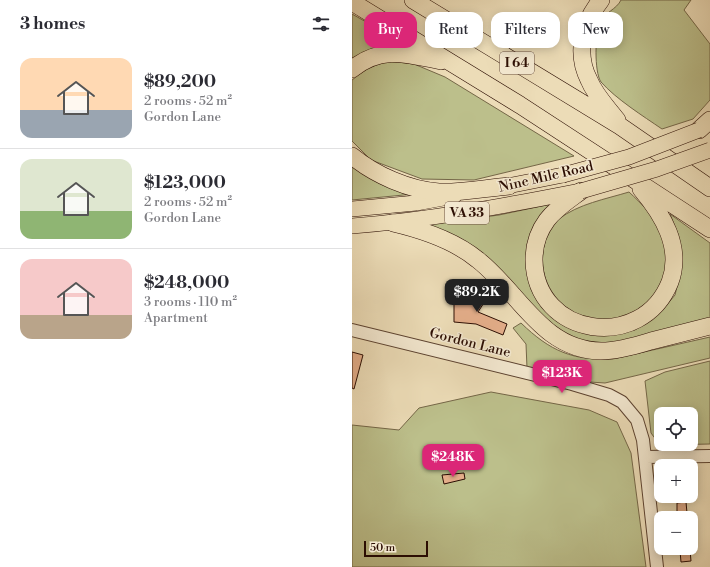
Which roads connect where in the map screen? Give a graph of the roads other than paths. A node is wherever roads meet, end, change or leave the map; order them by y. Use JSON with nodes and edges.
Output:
{"nodes":[{"id":1,"x":413,"y":0,"type":"edge"},
{"id":2,"x":601,"y":0,"type":"edge"},
{"id":3,"x":352,"y":2,"type":"edge"},
{"id":4,"x":454,"y":64,"type":"junction"},
{"id":5,"x":352,"y":69,"type":"edge"},
{"id":6,"x":706,"y":125,"type":"edge"},
{"id":7,"x":620,"y":126,"type":"junction"},
{"id":8,"x":710,"y":150,"type":"edge"},
{"id":9,"x":352,"y":156,"type":"edge"},
{"id":10,"x":632,"y":178,"type":"junction"},
{"id":11,"x":509,"y":186,"type":"junction"},
{"id":12,"x":710,"y":188,"type":"edge"},
{"id":13,"x":581,"y":191,"type":"junction"},
{"id":14,"x":352,"y":209,"type":"edge"},
{"id":15,"x":393,"y":223,"type":"junction"},
{"id":16,"x":352,"y":226,"type":"edge"},
{"id":17,"x":710,"y":229,"type":"edge"},
{"id":18,"x":710,"y":326,"type":"edge"},
{"id":19,"x":352,"y":330,"type":"edge"},
{"id":20,"x":710,"y":456,"type":"edge"},
{"id":21,"x":646,"y":457,"type":"junction"},
{"id":22,"x":657,"y":567,"type":"edge"}],
"edges":[{"from":1,"to":7,"type":"highway","number":"I 64"},
{"from":2,"to":7,"type":"highway"},
{"from":3,"to":4,"type":"highway","number":"I 64"},
{"from":4,"to":5,"type":"highway"},
{"from":4,"to":10,"type":"highway","number":"I 64"},
{"from":6,"to":11,"type":"main road","name":"Nine Mile Road","number":"VA 33","bridge":true},
{"from":7,"to":12,"type":"highway","number":"I 64"},
{"from":8,"to":13,"type":"main road","name":"Nine Mile Road","number":"VA 33","bridge":true},
{"from":9,"to":11,"type":"highway"},
{"from":10,"to":13,"type":"highway"},
{"from":10,"to":17,"type":"highway","number":"I 64"},
{"from":11,"to":14,"type":"main road","name":"Nine Mile Road","number":"VA 33"},
{"from":13,"to":15,"type":"main road","name":"Nine Mile Road","number":"VA 33"},
{"from":15,"to":16,"type":"main road","name":"Nine Mile Road","number":"VA 33"},
{"from":15,"to":18,"type":"highway"},
{"from":19,"to":21,"type":"street","name":"Gordon Lane"},
{"from":20,"to":21,"type":"street"},
{"from":21,"to":22,"type":"street","name":"Gordon Lane"}]}
